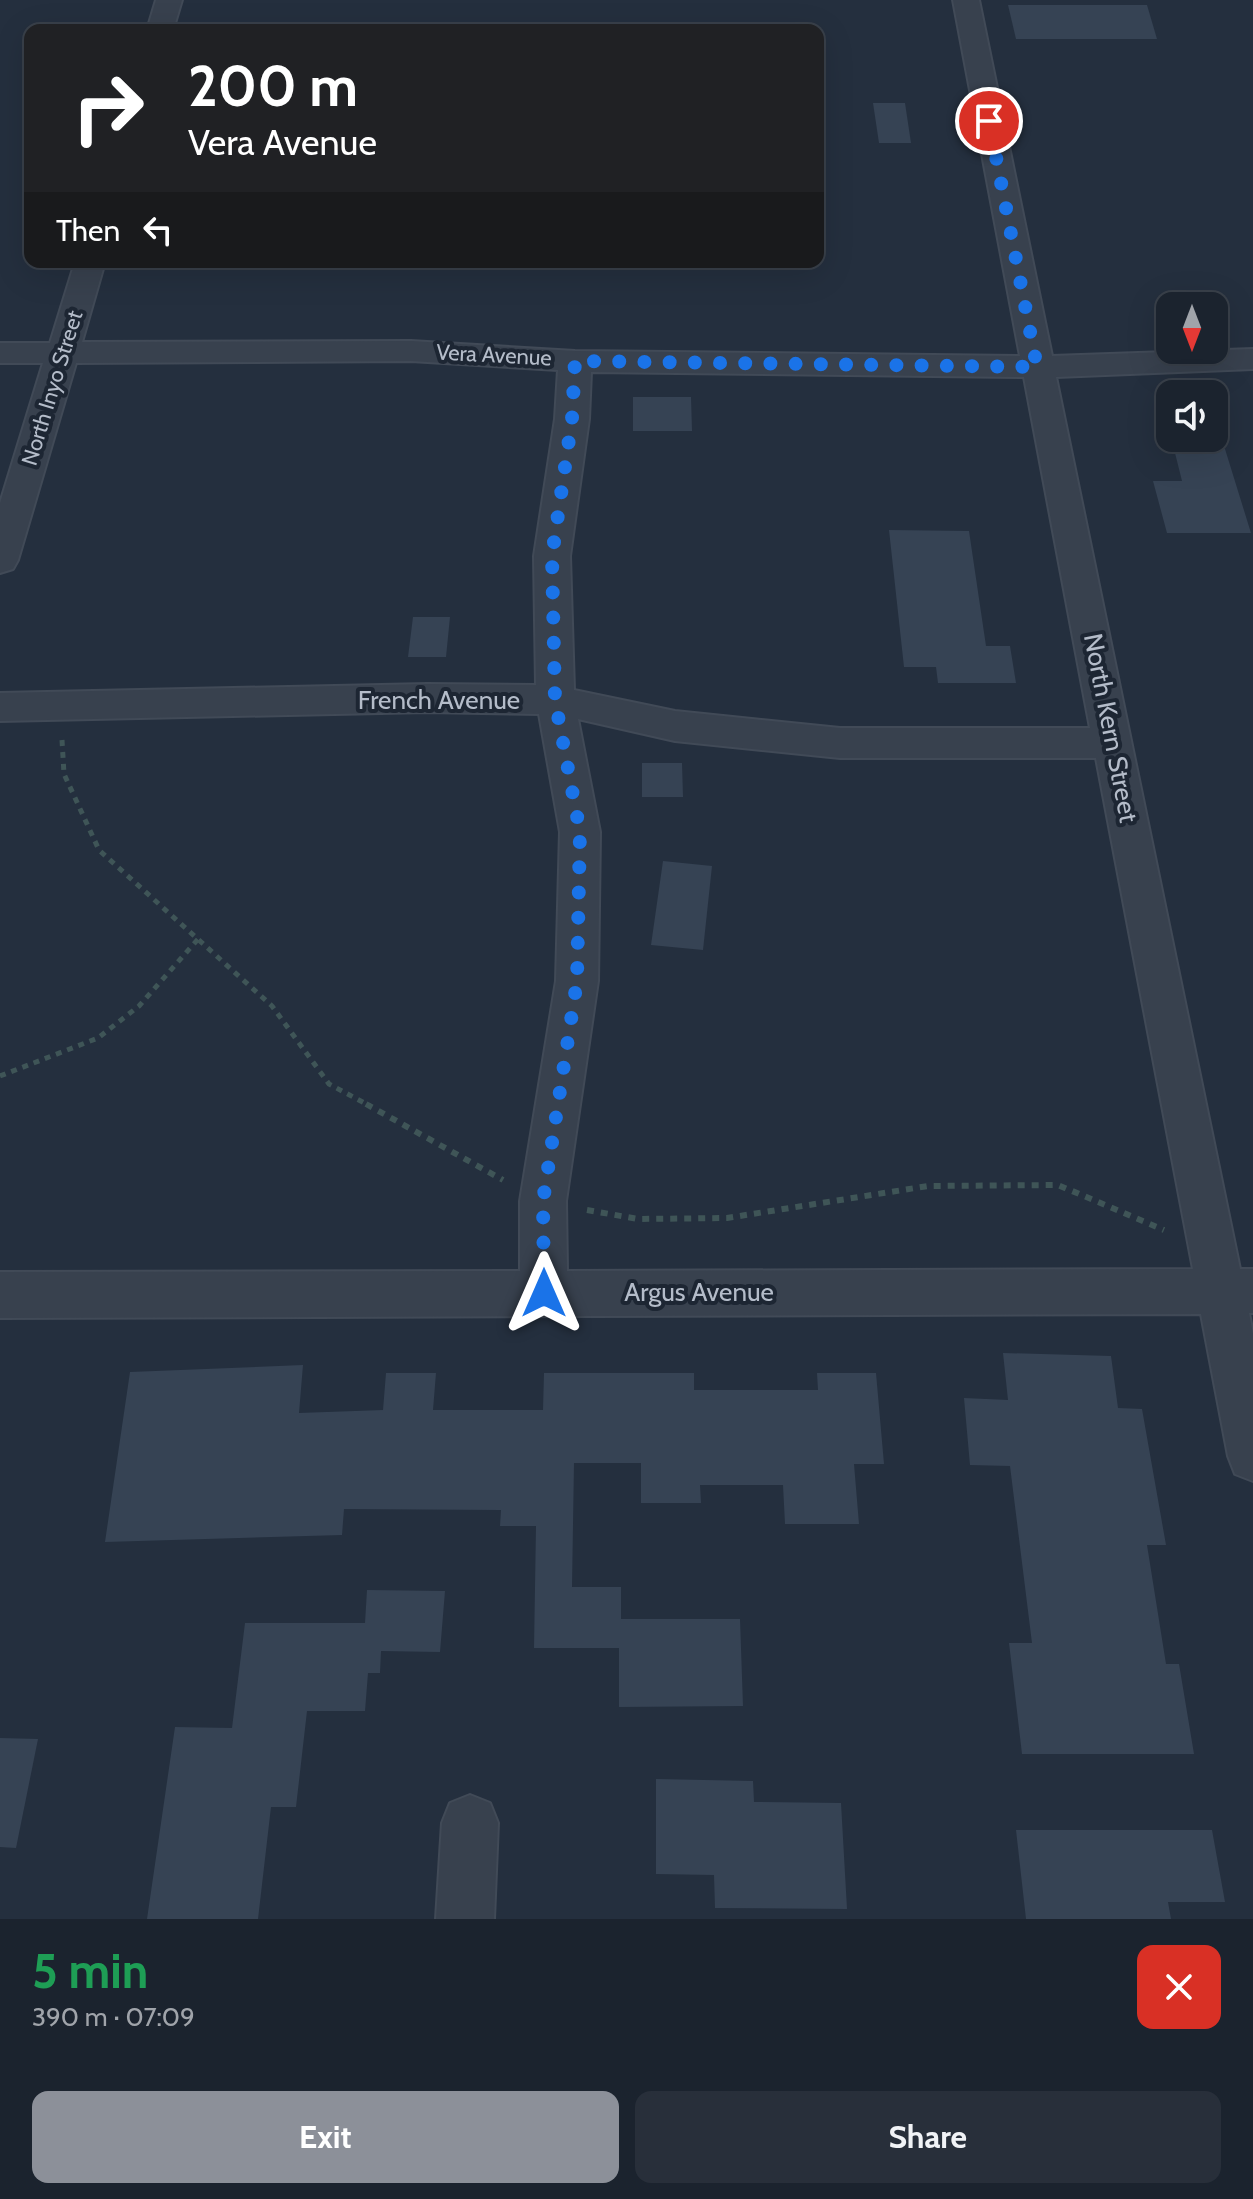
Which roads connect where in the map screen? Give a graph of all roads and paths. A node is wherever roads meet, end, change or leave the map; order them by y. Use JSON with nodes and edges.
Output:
{"nodes":[{"id":1,"x":169,"y":0,"type":"edge"},
{"id":2,"x":966,"y":0,"type":"edge"},
{"id":3,"x":162,"y":24,"type":"edge"},
{"id":4,"x":88,"y":268,"type":"edge"},
{"id":5,"x":0,"y":353,"type":"edge"},
{"id":6,"x":62,"y":354,"type":"junction"},
{"id":7,"x":1253,"y":359,"type":"edge"},
{"id":8,"x":575,"y":361,"type":"junction"},
{"id":9,"x":1037,"y":367,"type":"junction"},
{"id":10,"x":0,"y":560,"type":"edge"},
{"id":11,"x":555,"y":700,"type":"junction"},
{"id":12,"x":0,"y":707,"type":"edge"},
{"id":13,"x":60,"y":707,"type":"junction"},
{"id":14,"x":1114,"y":743,"type":"junction"},
{"id":15,"x":199,"y":938,"type":"junction"},
{"id":16,"x":0,"y":1076,"type":"edge"},
{"id":17,"x":543,"y":1201,"type":"junction"},
{"id":18,"x":1229,"y":1280,"type":"edge"},
{"id":19,"x":544,"y":1293,"type":"junction"},
{"id":20,"x":0,"y":1295,"type":"edge"},
{"id":21,"x":1253,"y":1456,"type":"edge"},
{"id":22,"x":470,"y":1823,"type":"dead end"},
{"id":23,"x":465,"y":1919,"type":"edge"}],
"edges":[{"from":1,"to":3,"type":"street"},
{"from":2,"to":9,"type":"street","name":"North Kern Street"},
{"from":4,"to":6,"type":"street","name":"North Inyo Street"},
{"from":5,"to":6,"type":"street","name":"Vera Avenue"},
{"from":6,"to":8,"type":"street","name":"Vera Avenue"},
{"from":6,"to":10,"type":"street","name":"North Inyo Street"},
{"from":7,"to":9,"type":"street","name":"Vera Avenue"},
{"from":8,"to":9,"type":"street","name":"Vera Avenue"},
{"from":8,"to":11,"type":"street"},
{"from":9,"to":14,"type":"street","name":"North Kern Street"},
{"from":11,"to":13,"type":"street","name":"French Avenue"},
{"from":11,"to":14,"type":"street","name":"French Avenue"},
{"from":11,"to":17,"type":"street"},
{"from":12,"to":13,"type":"street","name":"French Avenue"},
{"from":13,"to":15,"type":"path"},
{"from":14,"to":18,"type":"street","name":"North Kern Street"},
{"from":15,"to":16,"type":"path"},
{"from":15,"to":17,"type":"path"},
{"from":17,"to":18,"type":"path"},
{"from":17,"to":19,"type":"street"},
{"from":18,"to":19,"type":"street","name":"Argus Avenue"},
{"from":18,"to":21,"type":"street","name":"North Kern Street"},
{"from":19,"to":20,"type":"street","name":"Argus Avenue"},
{"from":22,"to":23,"type":"street"}]}
